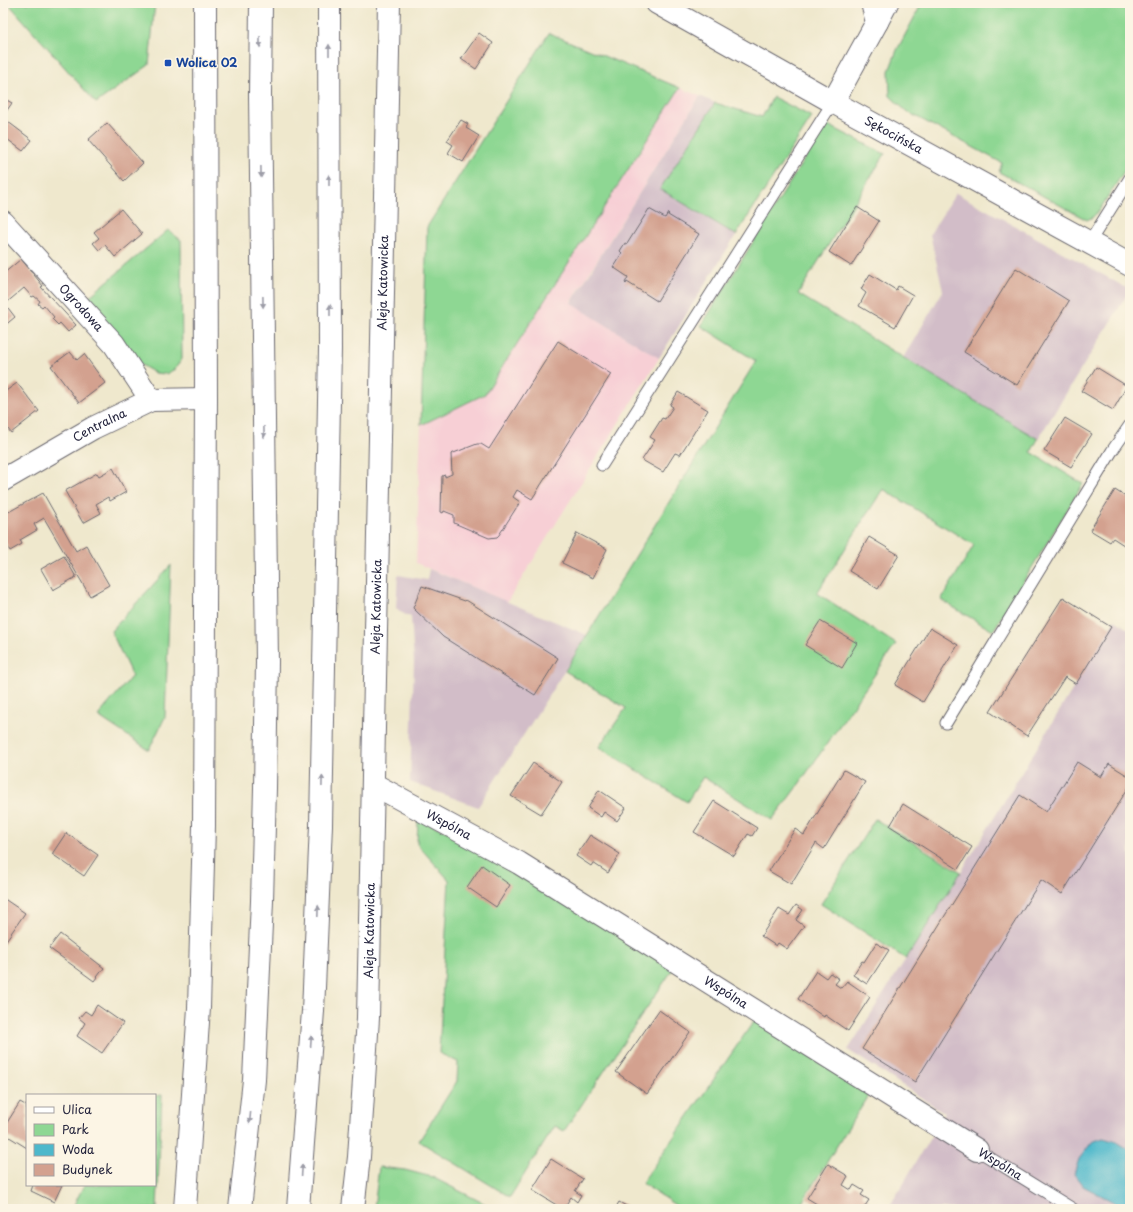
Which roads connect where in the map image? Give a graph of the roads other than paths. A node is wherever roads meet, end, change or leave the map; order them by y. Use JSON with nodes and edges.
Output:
{"nodes":[{"id":1,"x":205,"y":3,"type":"edge"},
{"id":2,"x":261,"y":3,"type":"edge"},
{"id":3,"x":329,"y":3,"type":"edge"},
{"id":4,"x":389,"y":3,"type":"edge"},
{"id":5,"x":658,"y":3,"type":"edge"},
{"id":6,"x":887,"y":3,"type":"edge"},
{"id":7,"x":875,"y":12,"type":"edge"},
{"id":8,"x":833,"y":102,"type":"junction"},
{"id":9,"x":1130,"y":178,"type":"edge"},
{"id":10,"x":3,"y":222,"type":"edge"},
{"id":11,"x":1089,"y":243,"type":"junction"},
{"id":12,"x":1130,"y":265,"type":"edge"},
{"id":13,"x":206,"y":399,"type":"junction"},
{"id":14,"x":151,"y":400,"type":"junction"},
{"id":15,"x":1130,"y":424,"type":"edge"},
{"id":16,"x":602,"y":465,"type":"dead end"},
{"id":17,"x":3,"y":480,"type":"edge"},
{"id":18,"x":946,"y":723,"type":"dead end"},
{"id":19,"x":373,"y":784,"type":"junction"},
{"id":20,"x":977,"y":1150,"type":"joint"},
{"id":21,"x":185,"y":1209,"type":"edge"},
{"id":22,"x":240,"y":1209,"type":"edge"},
{"id":23,"x":298,"y":1209,"type":"edge"},
{"id":24,"x":353,"y":1209,"type":"edge"},
{"id":25,"x":1074,"y":1209,"type":"edge"}],
"edges":[{"from":1,"to":13,"type":"main road"},
{"from":2,"to":22,"type":"main road","one_way":true},
{"from":23,"to":3,"type":"main road","one_way":true},
{"from":4,"to":19,"type":"main road","name":"Aleja Katowicka"},
{"from":5,"to":8,"type":"main road","name":"Sękocińska"},
{"from":6,"to":7,"type":"main road"},
{"from":7,"to":8,"type":"main road"},
{"from":8,"to":11,"type":"main road","name":"Sękocińska"},
{"from":8,"to":16,"type":"lane"},
{"from":9,"to":11,"type":"lane"},
{"from":10,"to":14,"type":"main road","name":"Ogrodowa"},
{"from":11,"to":12,"type":"main road","name":"Sękocińska"},
{"from":13,"to":14,"type":"main road","name":"Centralna"},
{"from":13,"to":21,"type":"main road"},
{"from":14,"to":17,"type":"main road","name":"Centralna"},
{"from":15,"to":18,"type":"lane"},
{"from":19,"to":20,"type":"main road","name":"Wspólna"},
{"from":19,"to":24,"type":"main road","name":"Aleja Katowicka"},
{"from":20,"to":25,"type":"lane","name":"Wspólna"}]}
